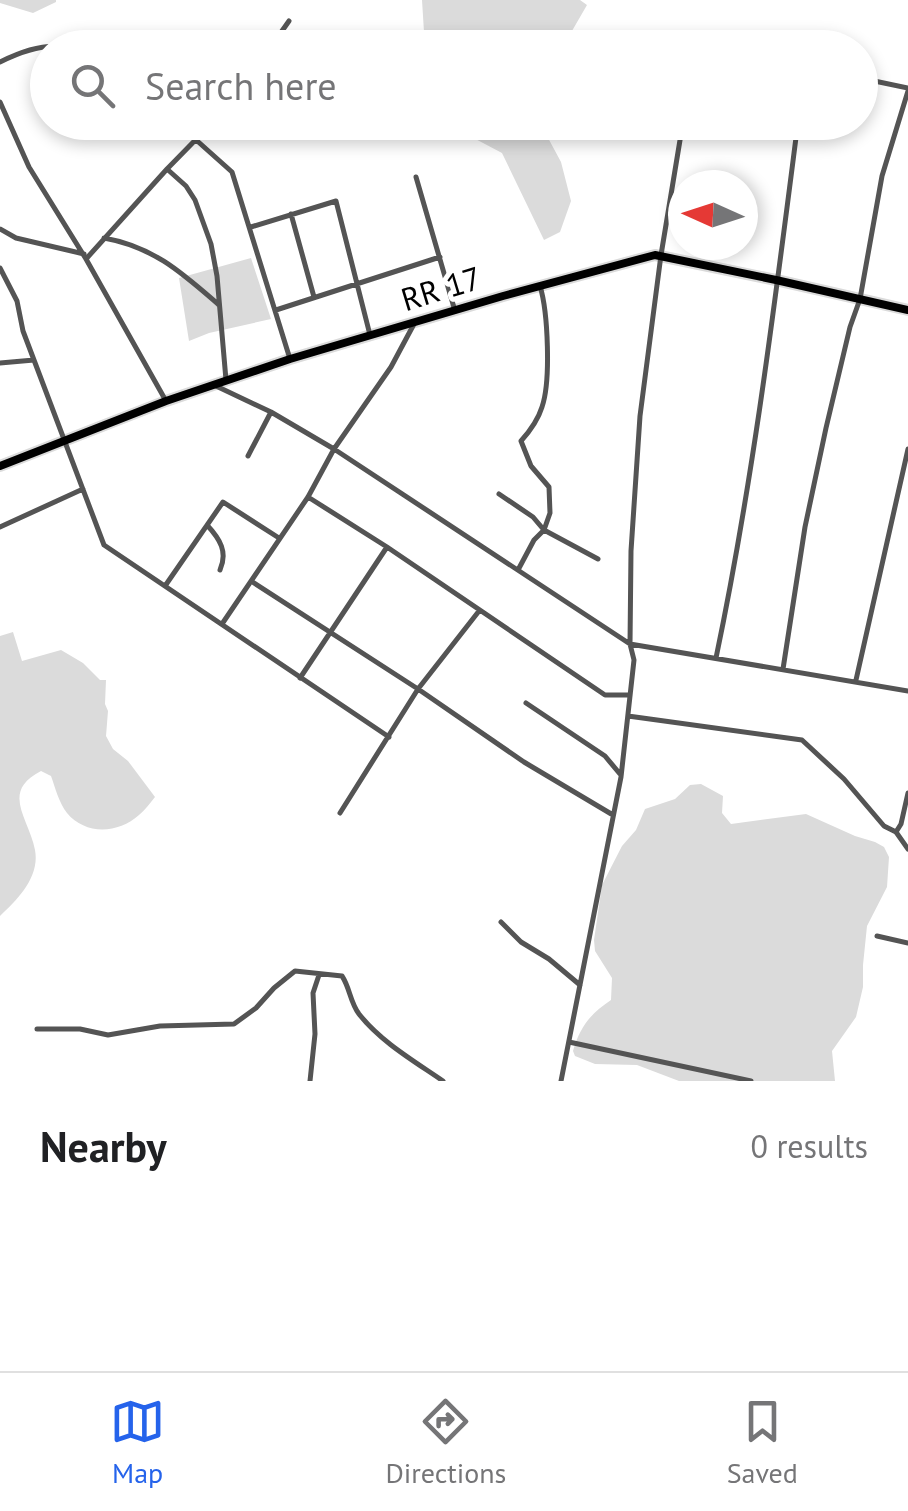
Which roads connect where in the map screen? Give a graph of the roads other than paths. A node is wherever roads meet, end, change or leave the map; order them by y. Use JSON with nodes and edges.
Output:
{"nodes":[{"id":1,"x":289,"y":22,"type":"dead end"},
{"id":2,"x":283,"y":30,"type":"edge"},
{"id":3,"x":30,"y":50,"type":"edge"},
{"id":4,"x":0,"y":62,"type":"edge"},
{"id":5,"x":878,"y":82,"type":"edge"},
{"id":6,"x":908,"y":90,"type":"edge"},
{"id":7,"x":0,"y":102,"type":"edge"},
{"id":8,"x":197,"y":140,"type":"joint"},
{"id":9,"x":680,"y":140,"type":"edge"},
{"id":10,"x":795,"y":140,"type":"edge"},
{"id":11,"x":167,"y":169,"type":"junction"},
{"id":12,"x":416,"y":177,"type":"dead end"},
{"id":13,"x":291,"y":214,"type":"junction"},
{"id":14,"x":251,"y":227,"type":"junction"},
{"id":15,"x":0,"y":229,"type":"edge"},
{"id":16,"x":104,"y":238,"type":"junction"},
{"id":17,"x":661,"y":255,"type":"junction"},
{"id":18,"x":85,"y":256,"type":"junction"},
{"id":19,"x":440,"y":258,"type":"junction"},
{"id":20,"x":0,"y":268,"type":"edge"},
{"id":21,"x":776,"y":280,"type":"junction"},
{"id":22,"x":356,"y":283,"type":"junction"},
{"id":23,"x":540,"y":286,"type":"junction"},
{"id":24,"x":314,"y":297,"type":"junction"},
{"id":25,"x":860,"y":299,"type":"junction"},
{"id":26,"x":219,"y":305,"type":"junction"},
{"id":27,"x":276,"y":310,"type":"junction"},
{"id":28,"x":908,"y":310,"type":"edge"},
{"id":29,"x":455,"y":311,"type":"junction"},
{"id":30,"x":414,"y":323,"type":"junction"},
{"id":31,"x":370,"y":334,"type":"junction"},
{"id":32,"x":290,"y":359,"type":"junction"},
{"id":33,"x":34,"y":360,"type":"junction"},
{"id":34,"x":0,"y":363,"type":"edge"},
{"id":35,"x":226,"y":380,"type":"junction"},
{"id":36,"x":214,"y":384,"type":"junction"},
{"id":37,"x":166,"y":401,"type":"junction"},
{"id":38,"x":271,"y":412,"type":"junction"},
{"id":39,"x":65,"y":439,"type":"junction"},
{"id":40,"x":334,"y":449,"type":"junction"},
{"id":41,"x":908,"y":449,"type":"edge"},
{"id":42,"x":248,"y":456,"type":"dead end"},
{"id":43,"x":0,"y":466,"type":"edge"},
{"id":44,"x":84,"y":490,"type":"junction"},
{"id":45,"x":499,"y":494,"type":"dead end"},
{"id":46,"x":308,"y":497,"type":"junction"},
{"id":47,"x":207,"y":525,"type":"junction"},
{"id":48,"x":0,"y":527,"type":"edge"},
{"id":49,"x":544,"y":530,"type":"junction"},
{"id":50,"x":279,"y":538,"type":"junction"},
{"id":51,"x":388,"y":548,"type":"junction"},
{"id":52,"x":598,"y":559,"type":"dead end"},
{"id":53,"x":220,"y":570,"type":"dead end"},
{"id":54,"x":518,"y":570,"type":"junction"},
{"id":55,"x":251,"y":581,"type":"junction"},
{"id":56,"x":165,"y":586,"type":"junction"},
{"id":57,"x":479,"y":611,"type":"junction"},
{"id":58,"x":222,"y":624,"type":"junction"},
{"id":59,"x":331,"y":632,"type":"junction"},
{"id":60,"x":630,"y":644,"type":"junction"},
{"id":61,"x":716,"y":658,"type":"junction"},
{"id":62,"x":783,"y":670,"type":"junction"},
{"id":63,"x":300,"y":678,"type":"junction"},
{"id":64,"x":856,"y":682,"type":"junction"},
{"id":65,"x":418,"y":689,"type":"junction"},
{"id":66,"x":908,"y":690,"type":"edge"},
{"id":67,"x":630,"y":695,"type":"junction"},
{"id":68,"x":526,"y":703,"type":"dead end"},
{"id":69,"x":628,"y":716,"type":"junction"},
{"id":70,"x":389,"y":737,"type":"junction"},
{"id":71,"x":622,"y":776,"type":"junction"},
{"id":72,"x":908,"y":794,"type":"edge"},
{"id":73,"x":340,"y":813,"type":"dead end"},
{"id":74,"x":612,"y":816,"type":"junction"},
{"id":75,"x":896,"y":832,"type":"junction"},
{"id":76,"x":908,"y":850,"type":"edge"},
{"id":77,"x":501,"y":922,"type":"dead end"},
{"id":78,"x":877,"y":936,"type":"dead end"},
{"id":79,"x":908,"y":944,"type":"edge"},
{"id":80,"x":319,"y":974,"type":"junction"},
{"id":81,"x":580,"y":986,"type":"junction"},
{"id":82,"x":37,"y":1029,"type":"dead end"},
{"id":83,"x":570,"y":1042,"type":"junction"},
{"id":84,"x":310,"y":1081,"type":"edge"},
{"id":85,"x":443,"y":1081,"type":"edge"},
{"id":86,"x":561,"y":1081,"type":"edge"},
{"id":87,"x":751,"y":1081,"type":"edge"}],
"edges":[{"from":1,"to":2,"type":"street"},
{"from":3,"to":4,"type":"street"},
{"from":5,"to":6,"type":"street"},
{"from":6,"to":25,"type":"street"},
{"from":7,"to":18,"type":"street"},
{"from":8,"to":11,"type":"street"},
{"from":8,"to":14,"type":"street"},
{"from":9,"to":17,"type":"street"},
{"from":10,"to":21,"type":"street"},
{"from":11,"to":16,"type":"street"},
{"from":11,"to":26,"type":"street"},
{"from":12,"to":19,"type":"street"},
{"from":13,"to":14,"type":"street"},
{"from":13,"to":22,"type":"street"},
{"from":13,"to":24,"type":"street"},
{"from":14,"to":27,"type":"street"},
{"from":15,"to":18,"type":"street"},
{"from":16,"to":18,"type":"street"},
{"from":16,"to":26,"type":"street"},
{"from":17,"to":21,"type":"main road","name":"RR 17","number":"RR 17"},
{"from":17,"to":23,"type":"main road","name":"RR 17","number":"RR 17"},
{"from":17,"to":60,"type":"street"},
{"from":18,"to":37,"type":"street"},
{"from":19,"to":22,"type":"street"},
{"from":19,"to":29,"type":"street"},
{"from":20,"to":33,"type":"street"},
{"from":21,"to":25,"type":"main road","name":"RR 17","number":"RR 17"},
{"from":21,"to":61,"type":"street"},
{"from":22,"to":24,"type":"street"},
{"from":22,"to":31,"type":"street"},
{"from":23,"to":29,"type":"main road","name":"RR 17","number":"RR 17"},
{"from":23,"to":49,"type":"street"},
{"from":24,"to":27,"type":"street"},
{"from":25,"to":28,"type":"main road","name":"RR 17","number":"RR 17"},
{"from":25,"to":62,"type":"street"},
{"from":26,"to":35,"type":"street"},
{"from":27,"to":32,"type":"street"},
{"from":29,"to":30,"type":"main road","name":"RR 17","number":"RR 17"},
{"from":30,"to":31,"type":"main road","name":"RR 17","number":"RR 17"},
{"from":30,"to":40,"type":"street"},
{"from":31,"to":32,"type":"main road","name":"RR 17","number":"RR 17"},
{"from":32,"to":35,"type":"main road","name":"RR 17","number":"RR 17"},
{"from":33,"to":34,"type":"street"},
{"from":33,"to":39,"type":"street"},
{"from":35,"to":36,"type":"main road","name":"RR 17","number":"RR 17"},
{"from":36,"to":37,"type":"main road","name":"RR 17","number":"RR 17"},
{"from":36,"to":38,"type":"street"},
{"from":37,"to":39,"type":"main road","name":"RR 17","number":"RR 17"},
{"from":38,"to":40,"type":"street"},
{"from":38,"to":42,"type":"street"},
{"from":39,"to":43,"type":"main road","name":"RR 17","number":"RR 17"},
{"from":39,"to":44,"type":"street"},
{"from":40,"to":46,"type":"street"},
{"from":40,"to":54,"type":"street"},
{"from":41,"to":64,"type":"street"},
{"from":44,"to":48,"type":"street"},
{"from":44,"to":56,"type":"street"},
{"from":45,"to":49,"type":"street"},
{"from":46,"to":50,"type":"street"},
{"from":46,"to":51,"type":"street"},
{"from":47,"to":50,"type":"street"},
{"from":47,"to":53,"type":"street"},
{"from":47,"to":56,"type":"street"},
{"from":49,"to":52,"type":"street"},
{"from":49,"to":54,"type":"street"},
{"from":50,"to":55,"type":"street"},
{"from":51,"to":57,"type":"street"},
{"from":51,"to":59,"type":"street"},
{"from":54,"to":60,"type":"street"},
{"from":55,"to":58,"type":"street"},
{"from":55,"to":59,"type":"street"},
{"from":56,"to":58,"type":"street"},
{"from":57,"to":65,"type":"street"},
{"from":57,"to":67,"type":"street"},
{"from":58,"to":63,"type":"street"},
{"from":59,"to":63,"type":"street"},
{"from":59,"to":65,"type":"street"},
{"from":60,"to":61,"type":"street"},
{"from":60,"to":67,"type":"street"},
{"from":61,"to":62,"type":"street"},
{"from":62,"to":64,"type":"street"},
{"from":63,"to":70,"type":"street"},
{"from":64,"to":66,"type":"street"},
{"from":65,"to":70,"type":"street"},
{"from":65,"to":74,"type":"street"},
{"from":67,"to":69,"type":"street"},
{"from":68,"to":71,"type":"street"},
{"from":69,"to":71,"type":"street"},
{"from":69,"to":75,"type":"street"},
{"from":70,"to":73,"type":"street"},
{"from":71,"to":74,"type":"street"},
{"from":72,"to":75,"type":"street"},
{"from":74,"to":81,"type":"street"},
{"from":75,"to":76,"type":"street"},
{"from":77,"to":81,"type":"street"},
{"from":78,"to":79,"type":"street"},
{"from":80,"to":82,"type":"street"},
{"from":80,"to":84,"type":"street"},
{"from":80,"to":85,"type":"street"},
{"from":81,"to":83,"type":"street"},
{"from":83,"to":86,"type":"street"},
{"from":83,"to":87,"type":"street"}]}
